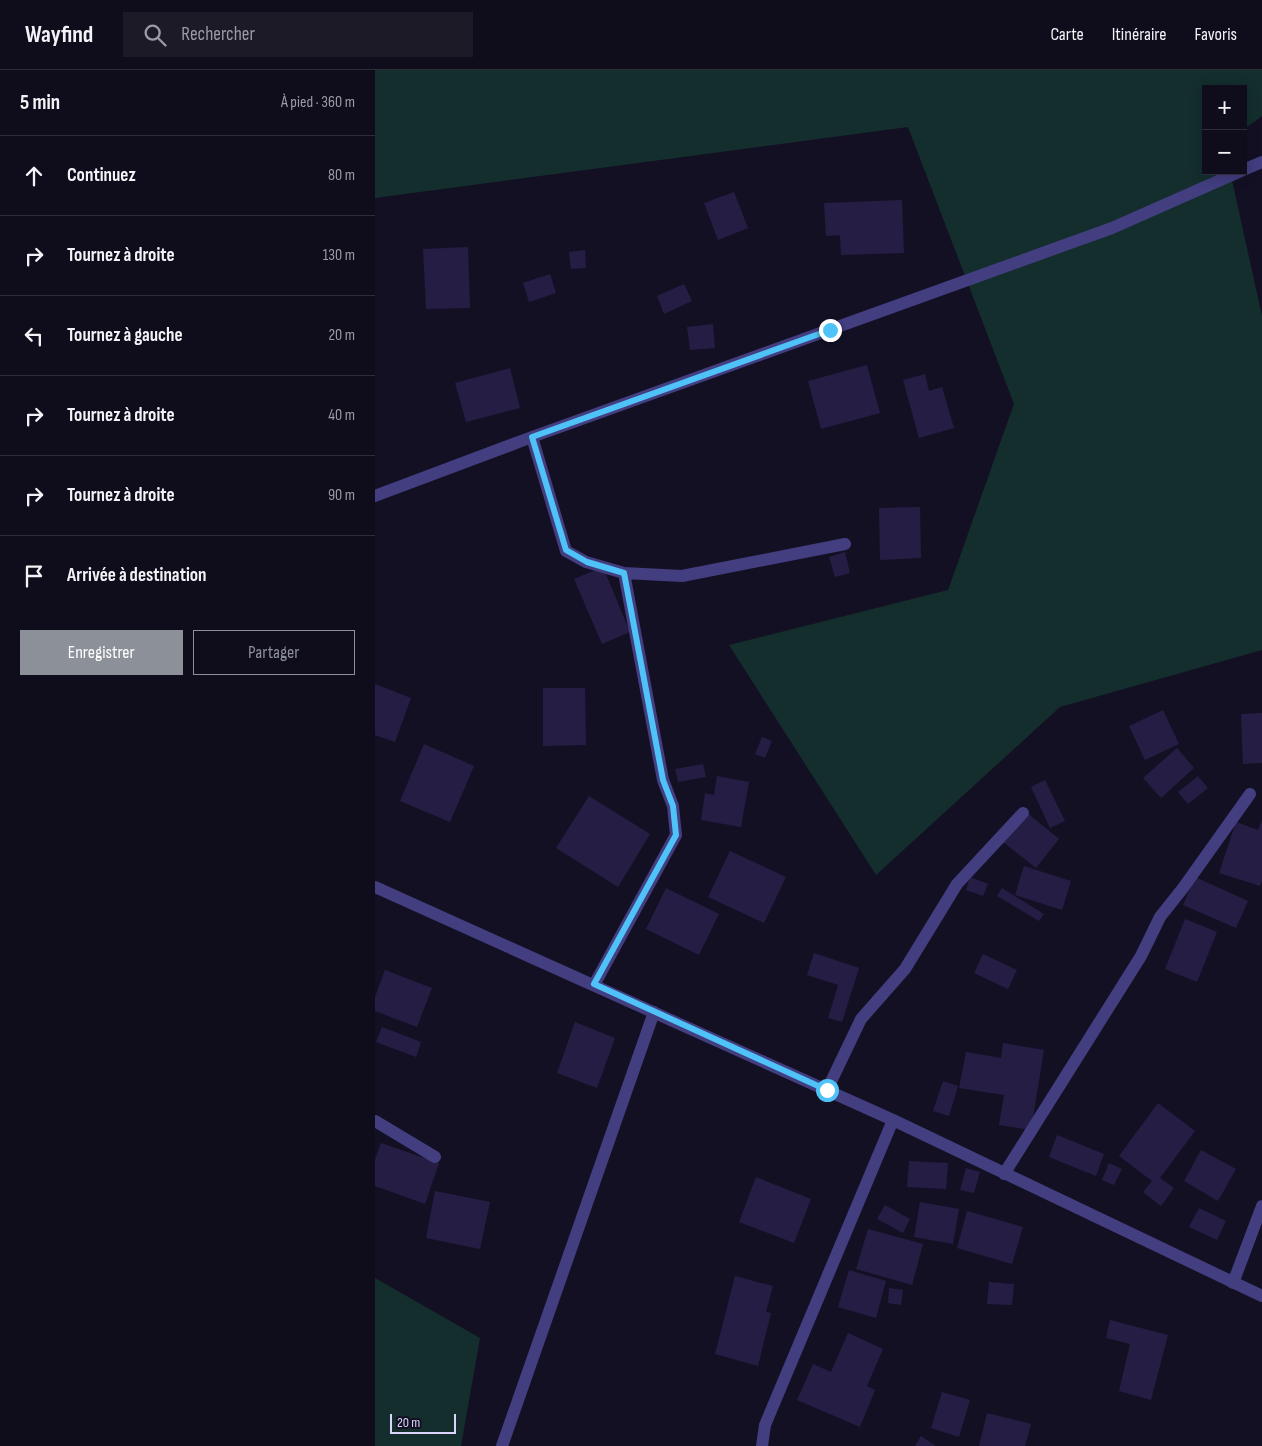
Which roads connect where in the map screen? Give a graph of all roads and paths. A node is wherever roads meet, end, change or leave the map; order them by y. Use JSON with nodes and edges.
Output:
{"nodes":[{"id":1,"x":1262,"y":162,"type":"edge"},
{"id":2,"x":1247,"y":169,"type":"edge"},
{"id":3,"x":1233,"y":175,"type":"edge"},
{"id":4,"x":532,"y":437,"type":"junction"},
{"id":5,"x":375,"y":496,"type":"edge"},
{"id":6,"x":845,"y":544,"type":"dead end"},
{"id":7,"x":624,"y":573,"type":"junction"},
{"id":8,"x":1250,"y":794,"type":"dead end"},
{"id":9,"x":1023,"y":813,"type":"dead end"},
{"id":10,"x":375,"y":887,"type":"edge"},
{"id":11,"x":594,"y":984,"type":"junction"},
{"id":12,"x":654,"y":1012,"type":"junction"},
{"id":13,"x":827,"y":1090,"type":"junction"},
{"id":14,"x":893,"y":1120,"type":"junction"},
{"id":15,"x":375,"y":1122,"type":"edge"},
{"id":16,"x":435,"y":1157,"type":"dead end"},
{"id":17,"x":1004,"y":1174,"type":"junction"},
{"id":18,"x":1262,"y":1206,"type":"edge"},
{"id":19,"x":1233,"y":1283,"type":"junction"},
{"id":20,"x":1262,"y":1296,"type":"edge"},
{"id":21,"x":502,"y":1446,"type":"edge"},
{"id":22,"x":762,"y":1446,"type":"edge"}],
"edges":[{"from":1,"to":2,"type":"street"},
{"from":3,"to":4,"type":"street"},
{"from":4,"to":5,"type":"street"},
{"from":4,"to":7,"type":"street"},
{"from":6,"to":7,"type":"street"},
{"from":7,"to":11,"type":"street"},
{"from":8,"to":17,"type":"street"},
{"from":9,"to":13,"type":"street"},
{"from":10,"to":11,"type":"street"},
{"from":11,"to":12,"type":"street"},
{"from":12,"to":13,"type":"street"},
{"from":12,"to":21,"type":"street"},
{"from":13,"to":14,"type":"street"},
{"from":14,"to":17,"type":"street"},
{"from":14,"to":22,"type":"street"},
{"from":15,"to":16,"type":"street"},
{"from":17,"to":19,"type":"street"},
{"from":18,"to":19,"type":"street"},
{"from":19,"to":20,"type":"street"}]}
